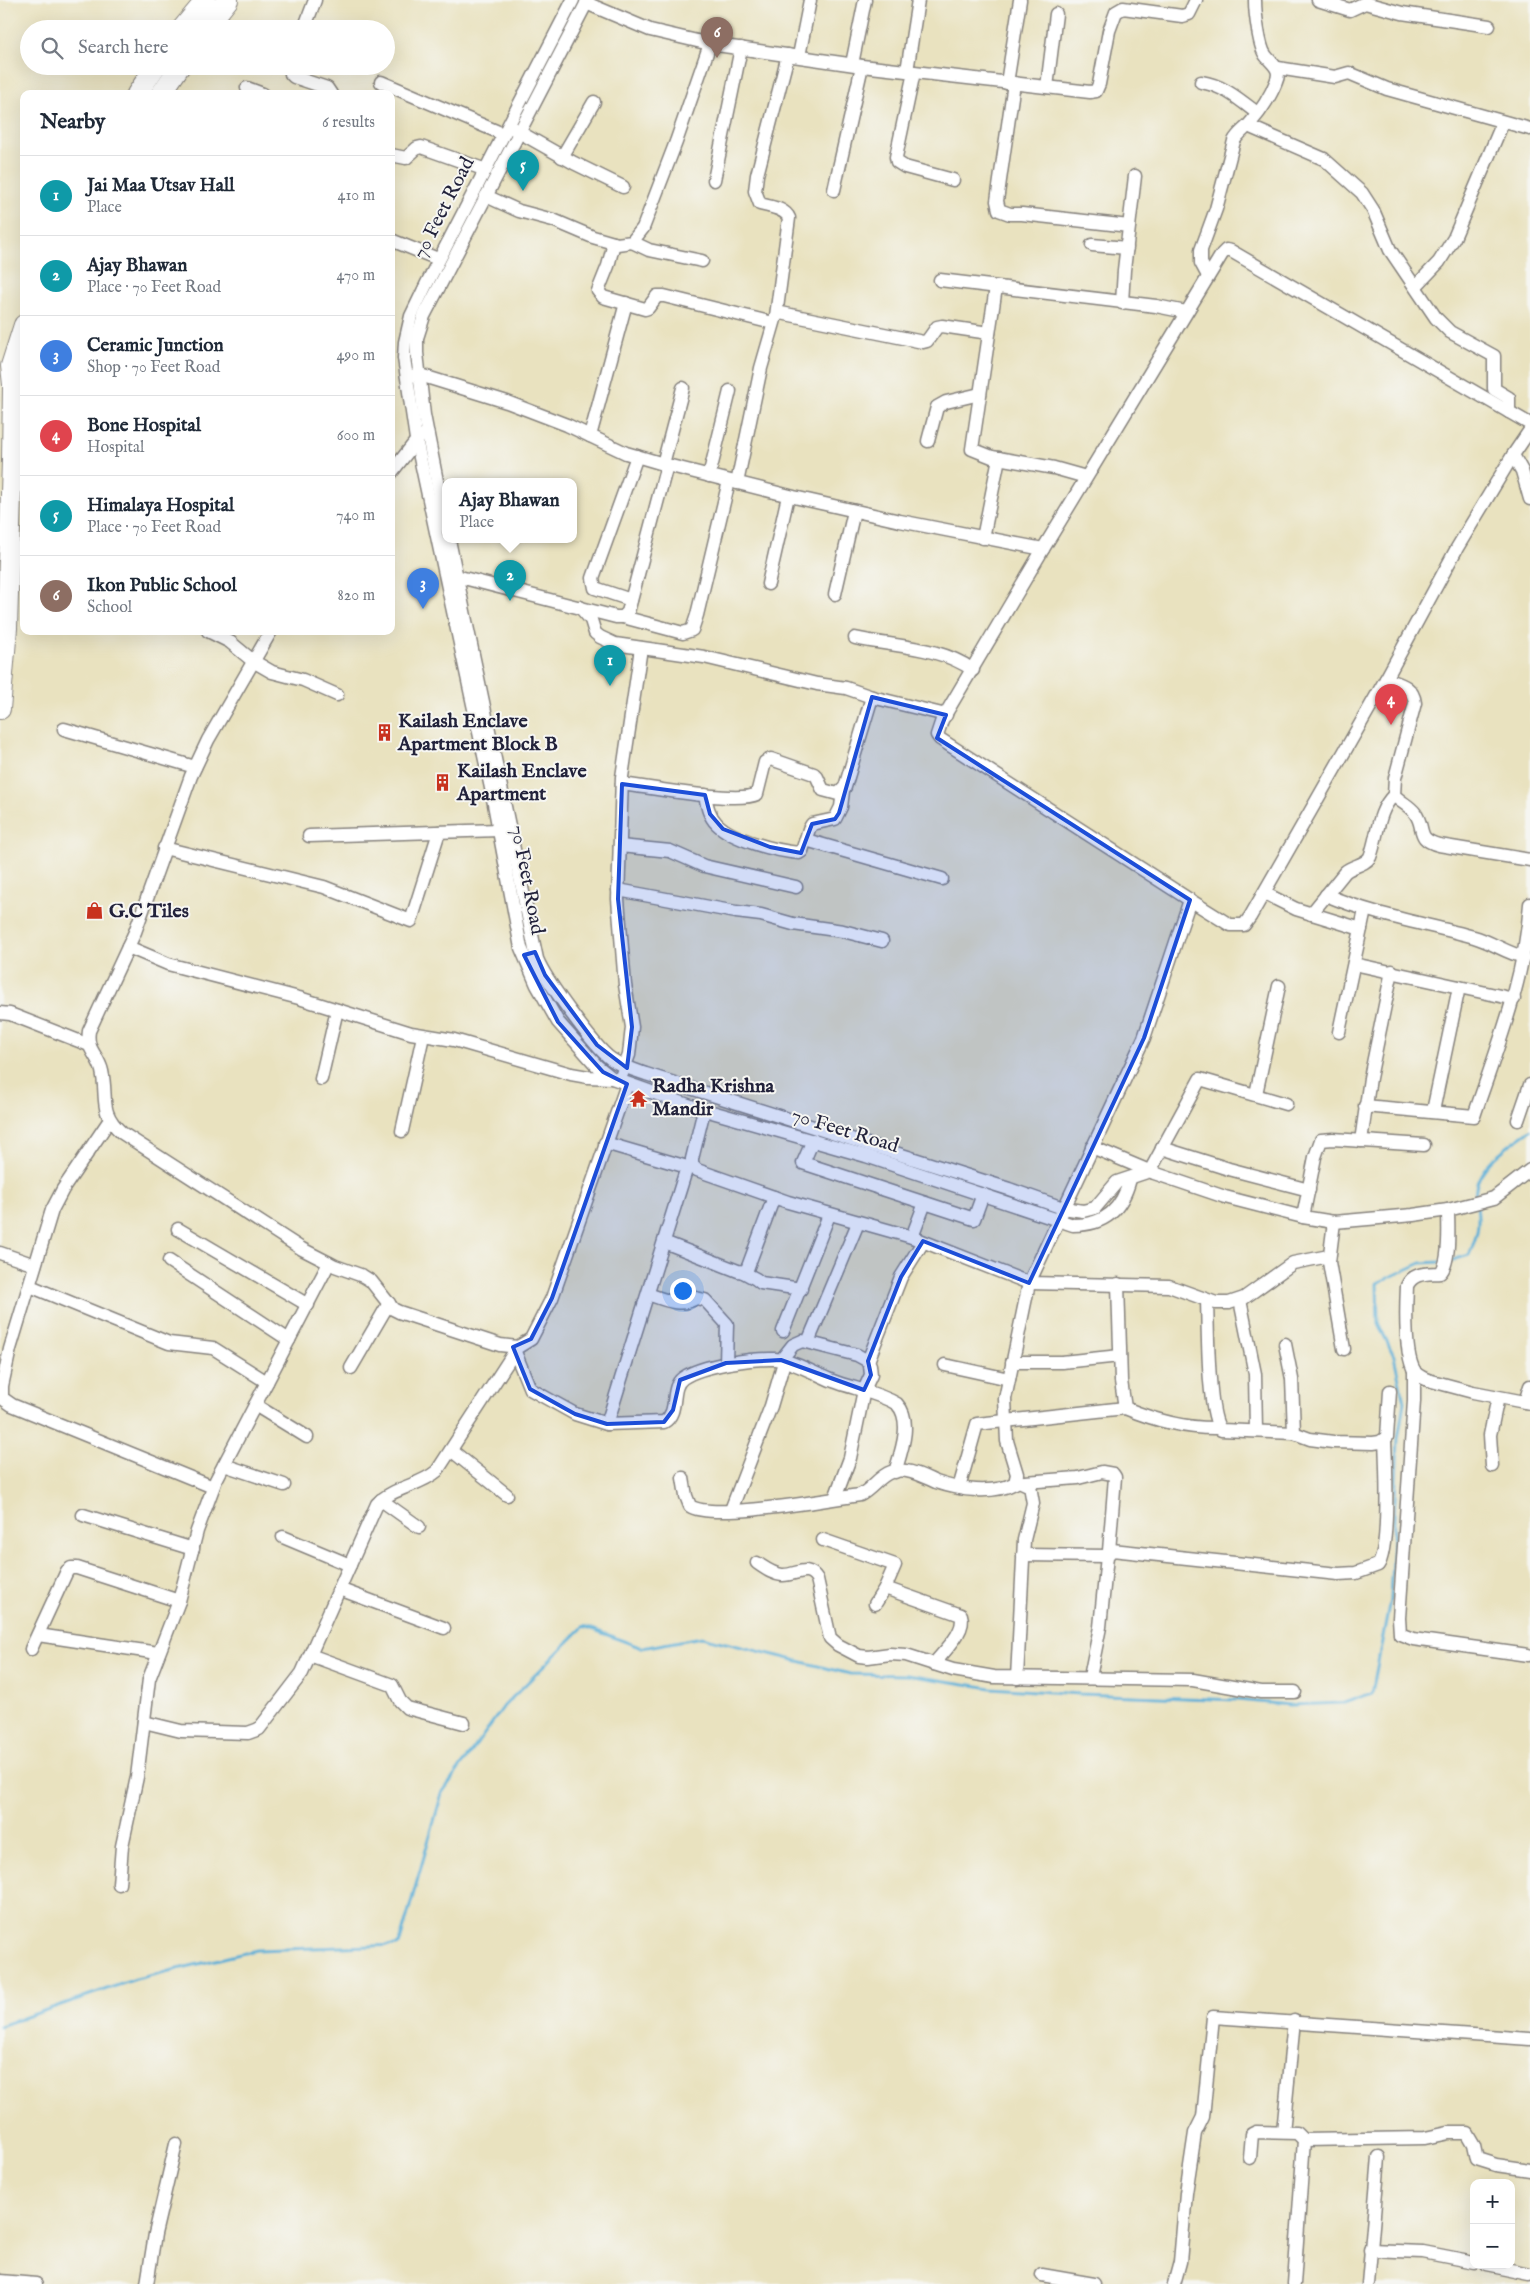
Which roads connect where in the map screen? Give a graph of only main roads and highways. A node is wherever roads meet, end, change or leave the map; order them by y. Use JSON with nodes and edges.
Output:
{"nodes":[{"id":1,"x":206,"y":0,"type":"edge"},
{"id":2,"x":228,"y":0,"type":"edge"},
{"id":3,"x":189,"y":20,"type":"edge"},
{"id":4,"x":212,"y":20,"type":"edge"},
{"id":5,"x":150,"y":75,"type":"edge"},
{"id":6,"x":174,"y":75,"type":"edge"},
{"id":7,"x":140,"y":90,"type":"edge"},
{"id":8,"x":164,"y":90,"type":"edge"},
{"id":9,"x":20,"y":338,"type":"edge"},
{"id":10,"x":18,"y":381,"type":"edge"},
{"id":11,"x":0,"y":709,"type":"edge"}],
"edges":[{"from":1,"to":3,"type":"highway"},
{"from":2,"to":4,"type":"highway"},
{"from":5,"to":7,"type":"highway"},
{"from":6,"to":8,"type":"highway"},
{"from":9,"to":10,"type":"highway"},
{"from":10,"to":11,"type":"highway"}]}
